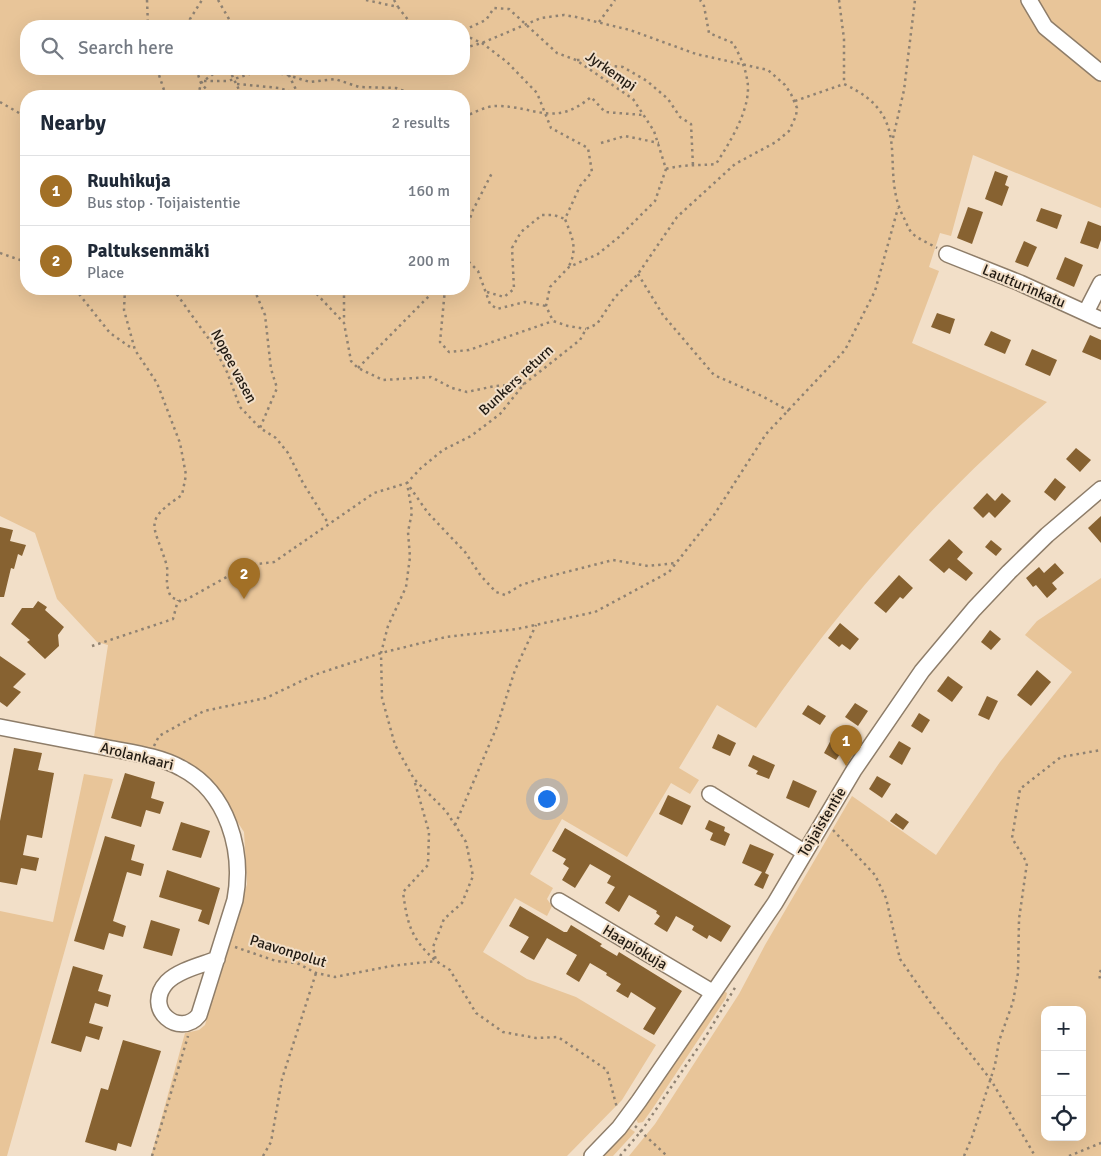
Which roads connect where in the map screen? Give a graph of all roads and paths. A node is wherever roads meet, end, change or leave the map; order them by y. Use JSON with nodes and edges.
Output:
{"nodes":[{"id":1,"x":147,"y":0,"type":"edge"},
{"id":2,"x":202,"y":0,"type":"edge"},
{"id":3,"x":218,"y":0,"type":"edge"},
{"id":4,"x":366,"y":0,"type":"edge"},
{"id":5,"x":394,"y":0,"type":"edge"},
{"id":6,"x":615,"y":0,"type":"edge"},
{"id":7,"x":700,"y":0,"type":"edge"},
{"id":8,"x":839,"y":0,"type":"edge"},
{"id":9,"x":915,"y":0,"type":"edge"},
{"id":10,"x":1029,"y":0,"type":"edge"},
{"id":11,"x":398,"y":8,"type":"junction"},
{"id":12,"x":148,"y":20,"type":"edge"},
{"id":13,"x":190,"y":20,"type":"edge"},
{"id":14,"x":230,"y":20,"type":"edge"},
{"id":15,"x":408,"y":20,"type":"edge"},
{"id":16,"x":598,"y":22,"type":"junction"},
{"id":17,"x":525,"y":24,"type":"junction"},
{"id":18,"x":470,"y":27,"type":"edge"},
{"id":19,"x":470,"y":38,"type":"edge"},
{"id":20,"x":482,"y":43,"type":"junction"},
{"id":21,"x":470,"y":46,"type":"edge"},
{"id":22,"x":576,"y":60,"type":"junction"},
{"id":23,"x":742,"y":63,"type":"junction"},
{"id":24,"x":1101,"y":73,"type":"edge"},
{"id":25,"x":159,"y":75,"type":"edge"},
{"id":26,"x":199,"y":75,"type":"edge"},
{"id":27,"x":212,"y":75,"type":"edge"},
{"id":28,"x":232,"y":75,"type":"edge"},
{"id":29,"x":247,"y":75,"type":"edge"},
{"id":30,"x":280,"y":75,"type":"edge"},
{"id":31,"x":288,"y":76,"type":"junction"},
{"id":32,"x":234,"y":79,"type":"junction"},
{"id":33,"x":203,"y":82,"type":"junction"},
{"id":34,"x":237,"y":84,"type":"junction"},
{"id":35,"x":844,"y":84,"type":"junction"},
{"id":36,"x":164,"y":90,"type":"edge"},
{"id":37,"x":200,"y":90,"type":"edge"},
{"id":38,"x":208,"y":90,"type":"edge"},
{"id":39,"x":240,"y":90,"type":"edge"},
{"id":40,"x":285,"y":90,"type":"edge"},
{"id":41,"x":296,"y":90,"type":"edge"},
{"id":42,"x":401,"y":90,"type":"edge"},
{"id":43,"x":795,"y":101,"type":"junction"},
{"id":44,"x":0,"y":102,"type":"edge"},
{"id":45,"x":20,"y":114,"type":"edge"},
{"id":46,"x":545,"y":114,"type":"junction"},
{"id":47,"x":643,"y":114,"type":"junction"},
{"id":48,"x":470,"y":115,"type":"edge"},
{"id":49,"x":893,"y":140,"type":"junction"},
{"id":50,"x":600,"y":142,"type":"dead end"},
{"id":51,"x":658,"y":143,"type":"junction"},
{"id":52,"x":693,"y":166,"type":"junction"},
{"id":53,"x":666,"y":169,"type":"junction"},
{"id":54,"x":493,"y":171,"type":"dead end"},
{"id":55,"x":898,"y":208,"type":"junction"},
{"id":56,"x":470,"y":219,"type":"edge"},
{"id":57,"x":565,"y":219,"type":"junction"},
{"id":58,"x":0,"y":253,"type":"edge"},
{"id":59,"x":947,"y":254,"type":"joint"},
{"id":60,"x":20,"y":260,"type":"edge"},
{"id":61,"x":470,"y":263,"type":"edge"},
{"id":62,"x":569,"y":267,"type":"junction"},
{"id":63,"x":638,"y":274,"type":"junction"},
{"id":64,"x":1101,"y":283,"type":"edge"},
{"id":65,"x":487,"y":292,"type":"junction"},
{"id":66,"x":80,"y":295,"type":"edge"},
{"id":67,"x":125,"y":295,"type":"edge"},
{"id":68,"x":177,"y":295,"type":"edge"},
{"id":69,"x":257,"y":295,"type":"edge"},
{"id":70,"x":318,"y":295,"type":"edge"},
{"id":71,"x":344,"y":295,"type":"edge"},
{"id":72,"x":430,"y":295,"type":"edge"},
{"id":73,"x":444,"y":295,"type":"edge"},
{"id":74,"x":546,"y":306,"type":"junction"},
{"id":75,"x":1086,"y":312,"type":"junction"},
{"id":76,"x":1101,"y":320,"type":"edge"},
{"id":77,"x":554,"y":321,"type":"junction"},
{"id":78,"x":344,"y":323,"type":"junction"},
{"id":79,"x":586,"y":329,"type":"junction"},
{"id":80,"x":134,"y":350,"type":"junction"},
{"id":81,"x":358,"y":368,"type":"junction"},
{"id":82,"x":524,"y":384,"type":"junction"},
{"id":83,"x":789,"y":412,"type":"junction"},
{"id":84,"x":260,"y":428,"type":"junction"},
{"id":85,"x":407,"y":483,"type":"junction"},
{"id":86,"x":1101,"y":489,"type":"edge"},
{"id":87,"x":328,"y":523,"type":"junction"},
{"id":88,"x":676,"y":564,"type":"junction"},
{"id":89,"x":178,"y":600,"type":"junction"},
{"id":90,"x":536,"y":625,"type":"junction"},
{"id":91,"x":92,"y":646,"type":"dead end"},
{"id":92,"x":381,"y":653,"type":"junction"},
{"id":93,"x":0,"y":727,"type":"edge"},
{"id":94,"x":1101,"y":750,"type":"edge"},
{"id":95,"x":149,"y":756,"type":"junction"},
{"id":96,"x":414,"y":779,"type":"junction"},
{"id":97,"x":710,"y":794,"type":"dead end"},
{"id":98,"x":455,"y":825,"type":"junction"},
{"id":99,"x":826,"y":833,"type":"dead end"},
{"id":100,"x":804,"y":852,"type":"junction"},
{"id":101,"x":559,"y":901,"type":"dead end"},
{"id":102,"x":222,"y":942,"type":"junction"},
{"id":103,"x":217,"y":959,"type":"junction"},
{"id":104,"x":436,"y":961,"type":"junction"},
{"id":105,"x":1101,"y":970,"type":"edge"},
{"id":106,"x":316,"y":973,"type":"junction"},
{"id":107,"x":1101,"y":982,"type":"edge"},
{"id":108,"x":736,"y":985,"type":"dead end"},
{"id":109,"x":712,"y":992,"type":"junction"},
{"id":110,"x":188,"y":1023,"type":"junction"},
{"id":111,"x":990,"y":1080,"type":"junction"},
{"id":112,"x":626,"y":1119,"type":"junction"},
{"id":113,"x":642,"y":1130,"type":"junction"},
{"id":114,"x":1101,"y":1143,"type":"edge"},
{"id":115,"x":152,"y":1156,"type":"edge"},
{"id":116,"x":262,"y":1156,"type":"edge"},
{"id":117,"x":592,"y":1156,"type":"edge"},
{"id":118,"x":620,"y":1156,"type":"edge"},
{"id":119,"x":667,"y":1156,"type":"edge"},
{"id":120,"x":964,"y":1156,"type":"edge"},
{"id":121,"x":1035,"y":1156,"type":"edge"},
{"id":122,"x":1069,"y":1156,"type":"edge"}],
"edges":[{"from":1,"to":12,"type":"path"},
{"from":2,"to":13,"type":"path"},
{"from":3,"to":14,"type":"path"},
{"from":4,"to":11,"type":"path"},
{"from":5,"to":11,"type":"path"},
{"from":6,"to":16,"type":"path"},
{"from":7,"to":23,"type":"path"},
{"from":8,"to":35,"type":"path"},
{"from":9,"to":49,"type":"path"},
{"from":10,"to":24,"type":"street"},
{"from":11,"to":15,"type":"path"},
{"from":16,"to":17,"type":"path"},
{"from":16,"to":23,"type":"path"},
{"from":17,"to":18,"type":"path","name":"Jyrkempi"},
{"from":17,"to":20,"type":"path"},
{"from":17,"to":22,"type":"path","name":"Jyrkempi"},
{"from":19,"to":20,"type":"path"},
{"from":20,"to":21,"type":"path"},
{"from":20,"to":46,"type":"path"},
{"from":22,"to":47,"type":"path","name":"Jyrkempi"},
{"from":22,"to":52,"type":"path"},
{"from":23,"to":43,"type":"path"},
{"from":23,"to":52,"type":"path"},
{"from":25,"to":36,"type":"path"},
{"from":26,"to":33,"type":"path"},
{"from":27,"to":33,"type":"path"},
{"from":28,"to":32,"type":"path"},
{"from":29,"to":32,"type":"path"},
{"from":30,"to":31,"type":"path"},
{"from":31,"to":41,"type":"path"},
{"from":31,"to":42,"type":"path"},
{"from":32,"to":33,"type":"path"},
{"from":32,"to":34,"type":"path"},
{"from":33,"to":37,"type":"path"},
{"from":33,"to":38,"type":"path"},
{"from":34,"to":39,"type":"path"},
{"from":34,"to":40,"type":"path"},
{"from":35,"to":43,"type":"path"},
{"from":35,"to":49,"type":"path"},
{"from":43,"to":63,"type":"path","name":"Bunkers return"},
{"from":44,"to":45,"type":"path"},
{"from":46,"to":47,"type":"path"},
{"from":46,"to":48,"type":"path"},
{"from":46,"to":57,"type":"path"},
{"from":47,"to":51,"type":"path","name":"Jyrkempi"},
{"from":49,"to":55,"type":"path"},
{"from":50,"to":51,"type":"path"},
{"from":51,"to":53,"type":"path","name":"Jyrkempi"},
{"from":52,"to":53,"type":"path"},
{"from":53,"to":62,"type":"path"},
{"from":54,"to":56,"type":"path"},
{"from":55,"to":59,"type":"path"},
{"from":55,"to":83,"type":"path"},
{"from":57,"to":62,"type":"path"},
{"from":57,"to":65,"type":"path"},
{"from":58,"to":60,"type":"path"},
{"from":59,"to":75,"type":"street","name":"Lautturinkatu"},
{"from":61,"to":65,"type":"path"},
{"from":62,"to":74,"type":"path"},
{"from":63,"to":79,"type":"path","name":"Bunkers return"},
{"from":63,"to":83,"type":"path"},
{"from":64,"to":75,"type":"street"},
{"from":65,"to":74,"type":"path"},
{"from":66,"to":80,"type":"path"},
{"from":67,"to":80,"type":"path"},
{"from":68,"to":84,"type":"path","name":"Nopee vasen"},
{"from":69,"to":84,"type":"path"},
{"from":70,"to":78,"type":"path"},
{"from":71,"to":78,"type":"path"},
{"from":72,"to":81,"type":"path"},
{"from":73,"to":77,"type":"path"},
{"from":74,"to":77,"type":"path"},
{"from":75,"to":76,"type":"street","name":"Lautturinkatu"},
{"from":77,"to":79,"type":"path"},
{"from":78,"to":81,"type":"path"},
{"from":79,"to":82,"type":"path","name":"Bunkers return"},
{"from":80,"to":89,"type":"path"},
{"from":81,"to":82,"type":"path"},
{"from":82,"to":85,"type":"path","name":"Bunkers return"},
{"from":83,"to":88,"type":"path"},
{"from":84,"to":87,"type":"path","name":"Nopee vasen"},
{"from":85,"to":87,"type":"path"},
{"from":85,"to":88,"type":"path"},
{"from":85,"to":92,"type":"path"},
{"from":86,"to":100,"type":"street","name":"Toijaistentie"},
{"from":87,"to":89,"type":"path"},
{"from":88,"to":90,"type":"path"},
{"from":89,"to":91,"type":"path"},
{"from":90,"to":92,"type":"path"},
{"from":90,"to":98,"type":"path"},
{"from":92,"to":95,"type":"path"},
{"from":92,"to":96,"type":"path"},
{"from":93,"to":95,"type":"street","name":"Arolankaari"},
{"from":94,"to":111,"type":"path"},
{"from":95,"to":102,"type":"street","name":"Arolankaari"},
{"from":96,"to":98,"type":"path"},
{"from":96,"to":104,"type":"path"},
{"from":97,"to":100,"type":"street"},
{"from":98,"to":104,"type":"path"},
{"from":99,"to":111,"type":"path"},
{"from":100,"to":109,"type":"street","name":"Toijaistentie"},
{"from":101,"to":109,"type":"street","name":"Haapiokuja"},
{"from":102,"to":103,"type":"street","name":"Arolankaari"},
{"from":102,"to":106,"type":"path","name":"Paavonpolut"},
{"from":103,"to":110,"type":"street","name":"Arolankaari"},
{"from":103,"to":110,"type":"street"},
{"from":104,"to":106,"type":"path","name":"Paavonpolut"},
{"from":104,"to":112,"type":"path"},
{"from":105,"to":107,"type":"path"},
{"from":106,"to":116,"type":"path"},
{"from":108,"to":113,"type":"path"},
{"from":109,"to":112,"type":"street","name":"Toijaistentie"},
{"from":110,"to":115,"type":"path"},
{"from":111,"to":120,"type":"path"},
{"from":111,"to":121,"type":"path"},
{"from":112,"to":117,"type":"street","name":"Toijaistentie"},
{"from":113,"to":118,"type":"path"},
{"from":113,"to":119,"type":"path"},
{"from":114,"to":122,"type":"path"}]}
